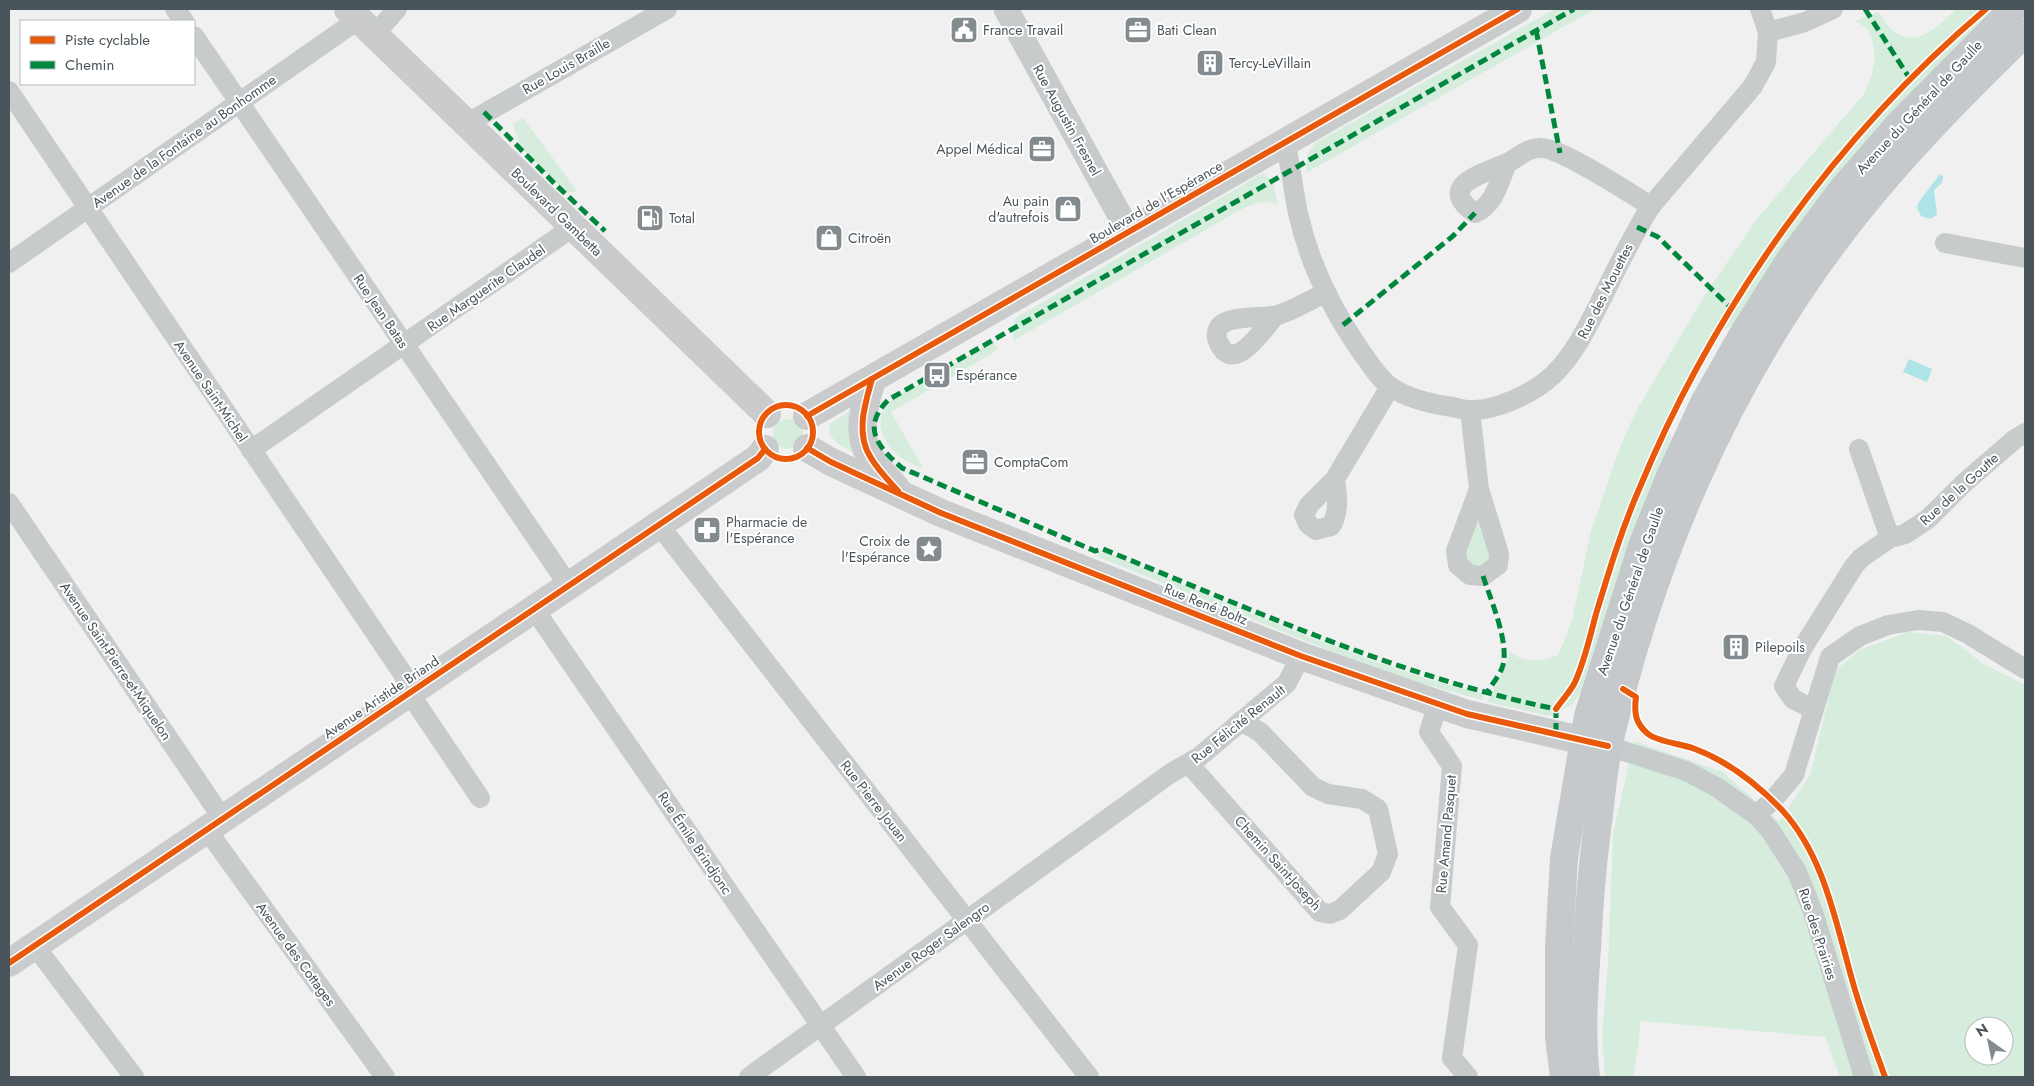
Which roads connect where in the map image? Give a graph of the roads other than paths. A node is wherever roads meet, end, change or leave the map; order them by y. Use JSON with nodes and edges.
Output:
{"nodes":[{"id":1,"x":175,"y":9,"type":"edge"},
{"id":2,"x":397,"y":9,"type":"edge"},
{"id":3,"x":666,"y":9,"type":"edge"},
{"id":4,"x":1006,"y":9,"type":"edge"},
{"id":5,"x":1518,"y":9,"type":"edge"},
{"id":6,"x":1760,"y":9,"type":"edge"},
{"id":7,"x":1833,"y":9,"type":"edge"},
{"id":8,"x":2014,"y":9,"type":"edge"},
{"id":9,"x":183,"y":20,"type":"edge"},
{"id":10,"x":361,"y":21,"type":"edge"},
{"id":11,"x":1768,"y":32,"type":"junction"},
{"id":12,"x":2025,"y":33,"type":"edge"},
{"id":13,"x":195,"y":37,"type":"edge"},
{"id":14,"x":9,"y":91,"type":"edge"},
{"id":15,"x":239,"y":103,"type":"junction"},
{"id":16,"x":466,"y":124,"type":"junction"},
{"id":17,"x":1285,"y":142,"type":"junction"},
{"id":18,"x":1507,"y":162,"type":"dead end"},
{"id":19,"x":1651,"y":206,"type":"junction"},
{"id":20,"x":87,"y":209,"type":"junction"},
{"id":21,"x":572,"y":227,"type":"junction"},
{"id":22,"x":1129,"y":232,"type":"junction"},
{"id":23,"x":1944,"y":243,"type":"dead end"},
{"id":24,"x":2025,"y":258,"type":"edge"},
{"id":25,"x":9,"y":263,"type":"edge"},
{"id":26,"x":1325,"y":293,"type":"junction"},
{"id":27,"x":1275,"y":316,"type":"dead end"},
{"id":28,"x":404,"y":344,"type":"junction"},
{"id":29,"x":872,"y":379,"type":"junction"},
{"id":30,"x":1390,"y":387,"type":"junction"},
{"id":31,"x":1470,"y":410,"type":"junction"},
{"id":32,"x":767,"y":414,"type":"junction"},
{"id":33,"x":807,"y":416,"type":"junction"},
{"id":34,"x":2025,"y":433,"type":"edge"},
{"id":35,"x":807,"y":448,"type":"junction"},
{"id":36,"x":765,"y":449,"type":"junction"},
{"id":37,"x":1859,"y":449,"type":"dead end"},
{"id":38,"x":251,"y":450,"type":"junction"},
{"id":39,"x":1335,"y":478,"type":"dead end"},
{"id":40,"x":1479,"y":489,"type":"dead end"},
{"id":41,"x":901,"y":494,"type":"junction"},
{"id":42,"x":9,"y":503,"type":"edge"},
{"id":43,"x":659,"y":524,"type":"junction"},
{"id":44,"x":1890,"y":538,"type":"junction"},
{"id":45,"x":569,"y":586,"type":"junction"},
{"id":46,"x":534,"y":609,"type":"junction"},
{"id":47,"x":1301,"y":656,"type":"junction"},
{"id":48,"x":2025,"y":670,"type":"edge"},
{"id":49,"x":412,"y":692,"type":"junction"},
{"id":50,"x":1438,"y":704,"type":"junction"},
{"id":51,"x":1813,"y":709,"type":"junction"},
{"id":52,"x":1241,"y":721,"type":"junction"},
{"id":53,"x":1596,"y":743,"type":"junction"},
{"id":54,"x":1189,"y":764,"type":"junction"},
{"id":55,"x":480,"y":798,"type":"dead end"},
{"id":56,"x":1113,"y":814,"type":"joint"},
{"id":57,"x":1756,"y":815,"type":"junction"},
{"id":58,"x":215,"y":824,"type":"junction"},
{"id":59,"x":967,"y":920,"type":"junction"},
{"id":60,"x":35,"y":946,"type":"junction"},
{"id":61,"x":9,"y":963,"type":"edge"},
{"id":62,"x":821,"y":1026,"type":"junction"},
{"id":63,"x":134,"y":1077,"type":"edge"},
{"id":64,"x":386,"y":1077,"type":"edge"},
{"id":65,"x":750,"y":1077,"type":"edge"},
{"id":66,"x":856,"y":1077,"type":"edge"},
{"id":67,"x":1089,"y":1077,"type":"edge"},
{"id":68,"x":1468,"y":1077,"type":"edge"},
{"id":69,"x":1564,"y":1077,"type":"edge"},
{"id":70,"x":1586,"y":1077,"type":"edge"},
{"id":71,"x":1864,"y":1077,"type":"edge"}],
"edges":[{"from":1,"to":9,"type":"street"},
{"from":2,"to":10,"type":"street","name":"Avenue de la Fontaine au Bonhomme"},
{"from":3,"to":16,"type":"street","name":"Rue Louis Braille"},
{"from":4,"to":22,"type":"street","name":"Rue Augustin Fresnel"},
{"from":5,"to":17,"type":"main road","name":"Boulevard de l'Espérance"},
{"from":6,"to":11,"type":"street","name":"Rue des Mouettes"},
{"from":7,"to":11,"type":"street"},
{"from":8,"to":53,"type":"main road","name":"Avenue du Général de Gaulle"},
{"from":10,"to":15,"type":"street","name":"Avenue de la Fontaine au Bonhomme"},
{"from":10,"to":16,"type":"main road","name":"Boulevard Gambetta"},
{"from":11,"to":19,"type":"street","name":"Rue des Mouettes"},
{"from":12,"to":53,"type":"main road","name":"Avenue du Général de Gaulle"},
{"from":13,"to":15,"type":"street","name":"Rue Jean Batas"},
{"from":14,"to":20,"type":"street","name":"Avenue Saint-Michel"},
{"from":15,"to":20,"type":"street","name":"Avenue de la Fontaine au Bonhomme"},
{"from":15,"to":28,"type":"street","name":"Rue Jean Batas"},
{"from":16,"to":21,"type":"main road","name":"Boulevard Gambetta"},
{"from":17,"to":22,"type":"main road","name":"Boulevard de l'Espérance"},
{"from":17,"to":26,"type":"street","name":"Rue des Mouettes"},
{"from":18,"to":19,"type":"street"},
{"from":19,"to":31,"type":"street","name":"Rue des Mouettes"},
{"from":20,"to":25,"type":"street","name":"Avenue de la Fontaine au Bonhomme"},
{"from":20,"to":38,"type":"street","name":"Avenue Saint-Michel"},
{"from":21,"to":28,"type":"street","name":"Rue Marguerite Claudel"},
{"from":21,"to":32,"type":"main road","name":"Boulevard Gambetta"},
{"from":22,"to":29,"type":"main road","name":"Boulevard de l'Espérance"},
{"from":23,"to":24,"type":"street"},
{"from":26,"to":27,"type":"street"},
{"from":26,"to":30,"type":"street","name":"Rue des Mouettes"},
{"from":28,"to":38,"type":"street","name":"Rue Marguerite Claudel"},
{"from":28,"to":45,"type":"street","name":"Rue Jean Batas"},
{"from":29,"to":33,"type":"main road","name":"Boulevard de l'Espérance"},
{"from":29,"to":41,"type":"main road"},
{"from":30,"to":31,"type":"street","name":"Rue des Mouettes"},
{"from":30,"to":39,"type":"street"},
{"from":31,"to":40,"type":"street"},
{"from":32,"to":33,"type":"main road"},
{"from":32,"to":36,"type":"main road"},
{"from":33,"to":35,"type":"main road"},
{"from":34,"to":44,"type":"street","name":"Rue de la Goutte"},
{"from":35,"to":36,"type":"main road"},
{"from":35,"to":41,"type":"main road","name":"Rue René Boltz"},
{"from":36,"to":43,"type":"main road","name":"Avenue Aristide Briand"},
{"from":37,"to":44,"type":"street"},
{"from":38,"to":49,"type":"street","name":"Avenue Saint-Michel"},
{"from":41,"to":47,"type":"main road","name":"Rue René Boltz"},
{"from":42,"to":58,"type":"street","name":"Avenue Saint-Pierre-et-Miquelon"},
{"from":43,"to":45,"type":"main road","name":"Avenue Aristide Briand"},
{"from":43,"to":59,"type":"street","name":"Rue Pierre Jouan"},
{"from":44,"to":51,"type":"street","name":"Rue de la Goutte"},
{"from":45,"to":46,"type":"main road","name":"Avenue Aristide Briand"},
{"from":46,"to":49,"type":"main road","name":"Avenue Aristide Briand"},
{"from":46,"to":62,"type":"street","name":"Rue Émile Brindjonc"},
{"from":47,"to":50,"type":"main road","name":"Rue René Boltz"},
{"from":47,"to":52,"type":"street","name":"Rue Félicité Renault"},
{"from":48,"to":51,"type":"street"},
{"from":49,"to":55,"type":"street","name":"Avenue Saint-Michel"},
{"from":49,"to":58,"type":"main road","name":"Avenue Aristide Briand"},
{"from":50,"to":53,"type":"main road","name":"Rue René Boltz"},
{"from":50,"to":68,"type":"street","name":"Rue Amand Pasquet"},
{"from":51,"to":57,"type":"street"},
{"from":52,"to":54,"type":"street","name":"Rue Félicité Renault"},
{"from":52,"to":54,"type":"street","name":"Chemin Saint-Joseph"},
{"from":53,"to":57,"type":"street","name":"Rue des Prairies"},
{"from":53,"to":69,"type":"main road","name":"Avenue du Général de Gaulle"},
{"from":53,"to":70,"type":"main road","name":"Avenue du Général de Gaulle"},
{"from":54,"to":56,"type":"street","name":"Rue Félicité Renault"},
{"from":56,"to":59,"type":"street","name":"Avenue Roger Salengro"},
{"from":57,"to":71,"type":"street","name":"Rue des Prairies"},
{"from":58,"to":60,"type":"main road","name":"Avenue Aristide Briand"},
{"from":58,"to":64,"type":"street","name":"Avenue des Cottages"},
{"from":59,"to":62,"type":"street","name":"Avenue Roger Salengro"},
{"from":59,"to":67,"type":"street","name":"Rue Pierre Jouan"},
{"from":60,"to":61,"type":"main road","name":"Avenue Aristide Briand"},
{"from":60,"to":63,"type":"street"},
{"from":62,"to":65,"type":"street","name":"Avenue Roger Salengro"},
{"from":62,"to":66,"type":"street","name":"Rue Émile Brindjonc"}]}
